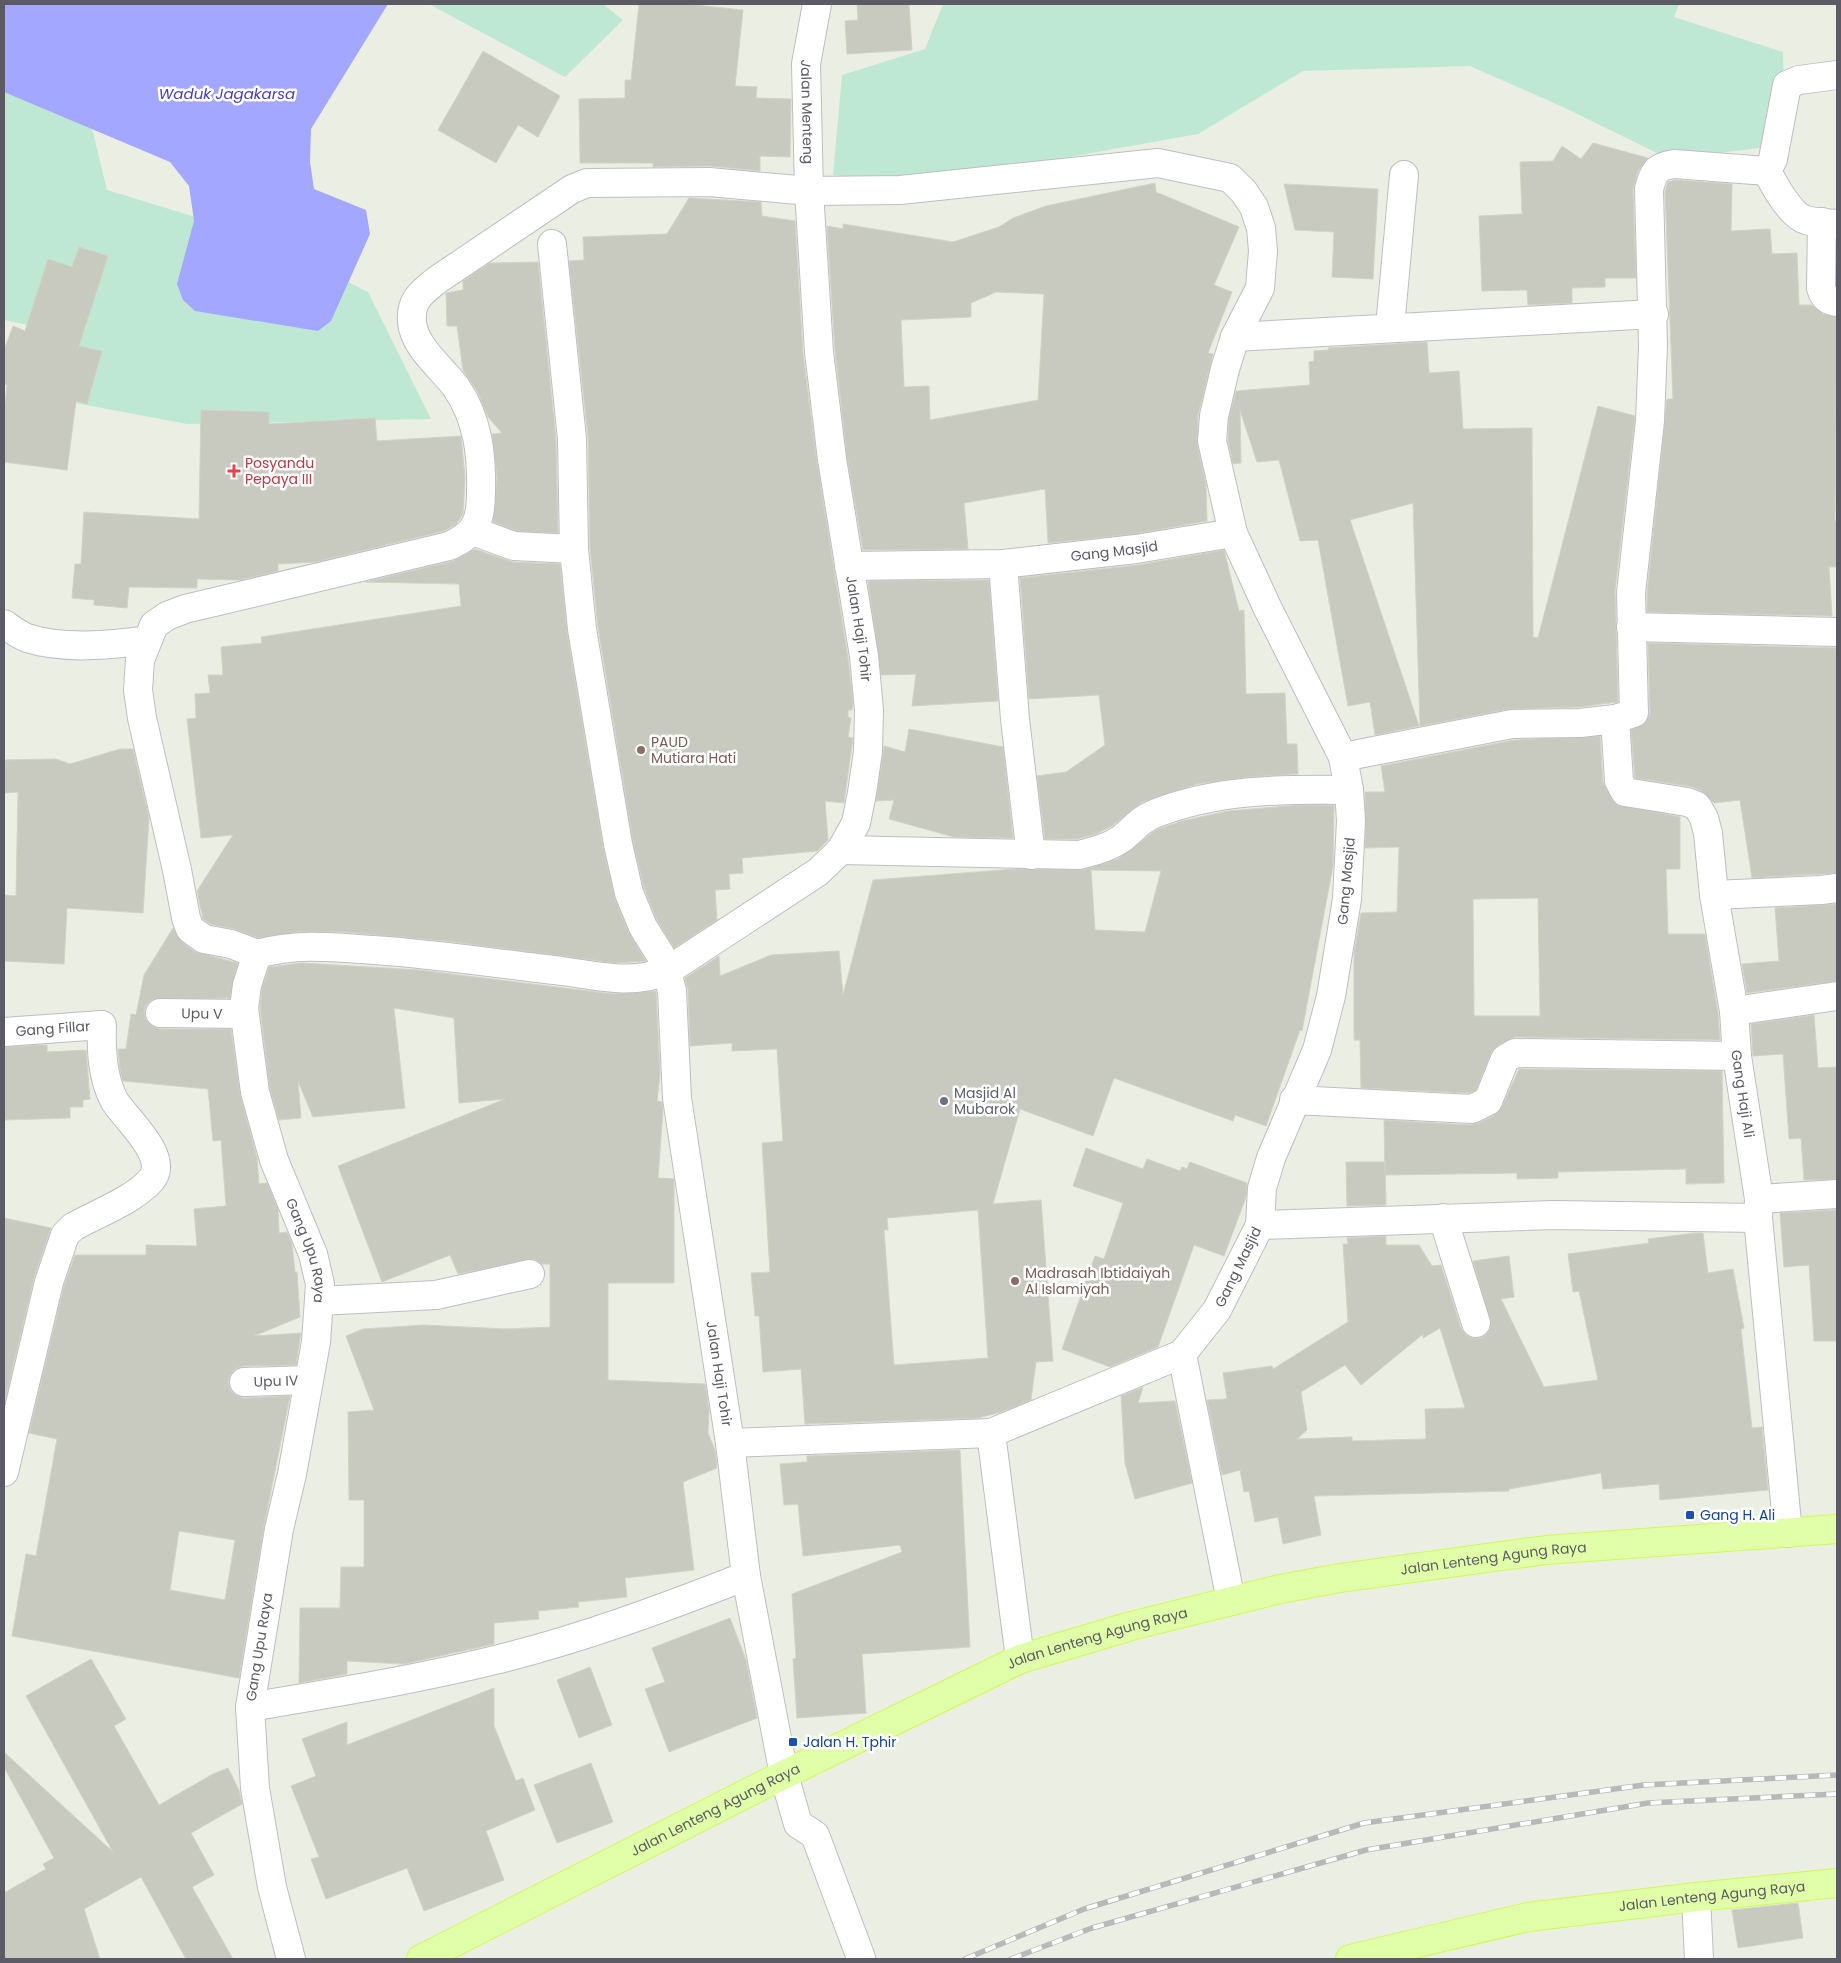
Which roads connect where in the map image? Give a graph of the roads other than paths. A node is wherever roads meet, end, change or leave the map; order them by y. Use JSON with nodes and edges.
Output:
{"nodes":[{"id":1,"x":817,"y":4,"type":"edge"},
{"id":2,"x":1837,"y":75,"type":"edge"},
{"id":3,"x":1767,"y":172,"type":"junction"},
{"id":4,"x":1404,"y":175,"type":"dead end"},
{"id":5,"x":809,"y":190,"type":"junction"},
{"id":6,"x":1830,"y":223,"type":"edge"},
{"id":7,"x":552,"y":244,"type":"dead end"},
{"id":8,"x":1837,"y":302,"type":"edge"},
{"id":9,"x":1654,"y":314,"type":"junction"},
{"id":10,"x":1390,"y":327,"type":"junction"},
{"id":11,"x":1234,"y":337,"type":"junction"},
{"id":12,"x":473,"y":531,"type":"junction"},
{"id":13,"x":1233,"y":533,"type":"junction"},
{"id":14,"x":574,"y":549,"type":"junction"},
{"id":15,"x":1003,"y":564,"type":"junction"},
{"id":16,"x":850,"y":566,"type":"junction"},
{"id":17,"x":4,"y":624,"type":"edge"},
{"id":18,"x":1631,"y":627,"type":"junction"},
{"id":19,"x":1837,"y":632,"type":"edge"},
{"id":20,"x":148,"y":640,"type":"junction"},
{"id":21,"x":1615,"y":719,"type":"junction"},
{"id":22,"x":1343,"y":757,"type":"junction"},
{"id":23,"x":1349,"y":790,"type":"junction"},
{"id":24,"x":841,"y":850,"type":"junction"},
{"id":25,"x":1030,"y":855,"type":"junction"},
{"id":26,"x":1837,"y":888,"type":"edge"},
{"id":27,"x":1714,"y":895,"type":"junction"},
{"id":28,"x":257,"y":954,"type":"junction"},
{"id":29,"x":666,"y":971,"type":"junction"},
{"id":30,"x":1837,"y":996,"type":"edge"},
{"id":31,"x":1734,"y":1012,"type":"junction"},
{"id":32,"x":160,"y":1013,"type":"dead end"},
{"id":33,"x":244,"y":1014,"type":"junction"},
{"id":34,"x":4,"y":1032,"type":"edge"},
{"id":35,"x":1737,"y":1056,"type":"junction"},
{"id":36,"x":1294,"y":1100,"type":"junction"},
{"id":37,"x":1837,"y":1194,"type":"edge"},
{"id":38,"x":1758,"y":1208,"type":"junction"},
{"id":39,"x":1443,"y":1218,"type":"junction"},
{"id":40,"x":1260,"y":1225,"type":"junction"},
{"id":41,"x":530,"y":1274,"type":"dead end"},
{"id":42,"x":319,"y":1300,"type":"junction"},
{"id":43,"x":1476,"y":1322,"type":"dead end"},
{"id":44,"x":1182,"y":1354,"type":"junction"},
{"id":45,"x":309,"y":1380,"type":"junction"},
{"id":46,"x":244,"y":1382,"type":"dead end"},
{"id":47,"x":991,"y":1433,"type":"junction"},
{"id":48,"x":730,"y":1444,"type":"junction"},
{"id":49,"x":4,"y":1472,"type":"edge"},
{"id":50,"x":1837,"y":1529,"type":"edge"},
{"id":51,"x":1788,"y":1533,"type":"junction"},
{"id":52,"x":746,"y":1576,"type":"junction"},
{"id":53,"x":1231,"y":1601,"type":"junction"},
{"id":54,"x":1020,"y":1659,"type":"junction"},
{"id":55,"x":250,"y":1707,"type":"junction"},
{"id":56,"x":784,"y":1775,"type":"junction"},
{"id":57,"x":1837,"y":1883,"type":"edge"},
{"id":58,"x":1696,"y":1897,"type":"junction"},
{"id":59,"x":861,"y":1958,"type":"dead end"},
{"id":60,"x":291,"y":1959,"type":"edge"},
{"id":61,"x":421,"y":1959,"type":"edge"},
{"id":62,"x":1350,"y":1959,"type":"edge"},
{"id":63,"x":1700,"y":1959,"type":"edge"}],
"edges":[{"from":1,"to":5,"type":"street","name":"Jalan Menteng"},
{"from":2,"to":3,"type":"street"},
{"from":3,"to":6,"type":"street"},
{"from":3,"to":9,"type":"street"},
{"from":4,"to":10,"type":"street"},
{"from":5,"to":11,"type":"street"},
{"from":5,"to":12,"type":"street"},
{"from":5,"to":16,"type":"street","name":"Jalan Haji Tohir"},
{"from":6,"to":8,"type":"street"},
{"from":7,"to":14,"type":"street","name":"Jalan Haji Tohir"},
{"from":9,"to":10,"type":"street"},
{"from":9,"to":18,"type":"street"},
{"from":10,"to":11,"type":"street"},
{"from":11,"to":13,"type":"street"},
{"from":12,"to":14,"type":"street"},
{"from":12,"to":20,"type":"street"},
{"from":13,"to":15,"type":"street","name":"Gang Masjid"},
{"from":13,"to":22,"type":"street","name":"Gang Masjid"},
{"from":14,"to":29,"type":"street","name":"Jalan Haji Tohir"},
{"from":15,"to":16,"type":"street","name":"Gang Masjid"},
{"from":15,"to":25,"type":"street"},
{"from":16,"to":24,"type":"street","name":"Jalan Haji Tohir"},
{"from":17,"to":20,"type":"street"},
{"from":18,"to":19,"type":"street"},
{"from":18,"to":21,"type":"street"},
{"from":20,"to":28,"type":"street"},
{"from":21,"to":22,"type":"street"},
{"from":21,"to":27,"type":"street","name":"Gang Haji Ali"},
{"from":22,"to":23,"type":"street","name":"Gang Masjid"},
{"from":23,"to":25,"type":"street"},
{"from":23,"to":36,"type":"street","name":"Gang Masjid"},
{"from":24,"to":25,"type":"street"},
{"from":24,"to":29,"type":"street","name":"Jalan Haji Tohir"},
{"from":26,"to":27,"type":"street"},
{"from":27,"to":31,"type":"street","name":"Gang Haji Ali"},
{"from":28,"to":29,"type":"street"},
{"from":28,"to":33,"type":"street","name":"Gang Upu Raya"},
{"from":29,"to":48,"type":"street","name":"Jalan Haji Tohir"},
{"from":30,"to":31,"type":"street"},
{"from":31,"to":35,"type":"street","name":"Gang Haji Ali"},
{"from":32,"to":33,"type":"street","name":"Upu V"},
{"from":33,"to":42,"type":"street","name":"Gang Upu Raya"},
{"from":34,"to":49,"type":"street","name":"Gang Fillar"},
{"from":35,"to":36,"type":"street"},
{"from":35,"to":38,"type":"street","name":"Gang Haji Ali"},
{"from":36,"to":40,"type":"street","name":"Gang Masjid"},
{"from":37,"to":38,"type":"street"},
{"from":38,"to":39,"type":"street"},
{"from":38,"to":51,"type":"street","name":"Gang Haji Ali"},
{"from":39,"to":40,"type":"street"},
{"from":39,"to":43,"type":"street"},
{"from":40,"to":44,"type":"street","name":"Gang Masjid"},
{"from":41,"to":42,"type":"street"},
{"from":42,"to":45,"type":"street","name":"Gang Upu Raya"},
{"from":44,"to":47,"type":"street"},
{"from":44,"to":53,"type":"street"},
{"from":45,"to":46,"type":"street","name":"Upu IV"},
{"from":45,"to":55,"type":"street","name":"Gang Upu Raya"},
{"from":47,"to":48,"type":"street"},
{"from":47,"to":54,"type":"street"},
{"from":48,"to":52,"type":"street","name":"Jalan Haji Tohir"},
{"from":50,"to":51,"type":"main road","name":"Jalan Lenteng Agung Raya"},
{"from":51,"to":53,"type":"main road","name":"Jalan Lenteng Agung Raya"},
{"from":52,"to":55,"type":"street"},
{"from":52,"to":56,"type":"street","name":"Jalan Haji Tohir"},
{"from":53,"to":54,"type":"main road","name":"Jalan Lenteng Agung Raya"},
{"from":54,"to":56,"type":"main road","name":"Jalan Lenteng Agung Raya"},
{"from":55,"to":60,"type":"street","name":"Gang Upu Raya"},
{"from":56,"to":59,"type":"street","name":"Jalan Haji Tohir"},
{"from":56,"to":61,"type":"main road","name":"Jalan Lenteng Agung Raya"},
{"from":57,"to":58,"type":"main road","name":"Jalan Lenteng Agung Raya"},
{"from":58,"to":62,"type":"main road","name":"Jalan Lenteng Agung Raya"},
{"from":58,"to":63,"type":"street"}]}
